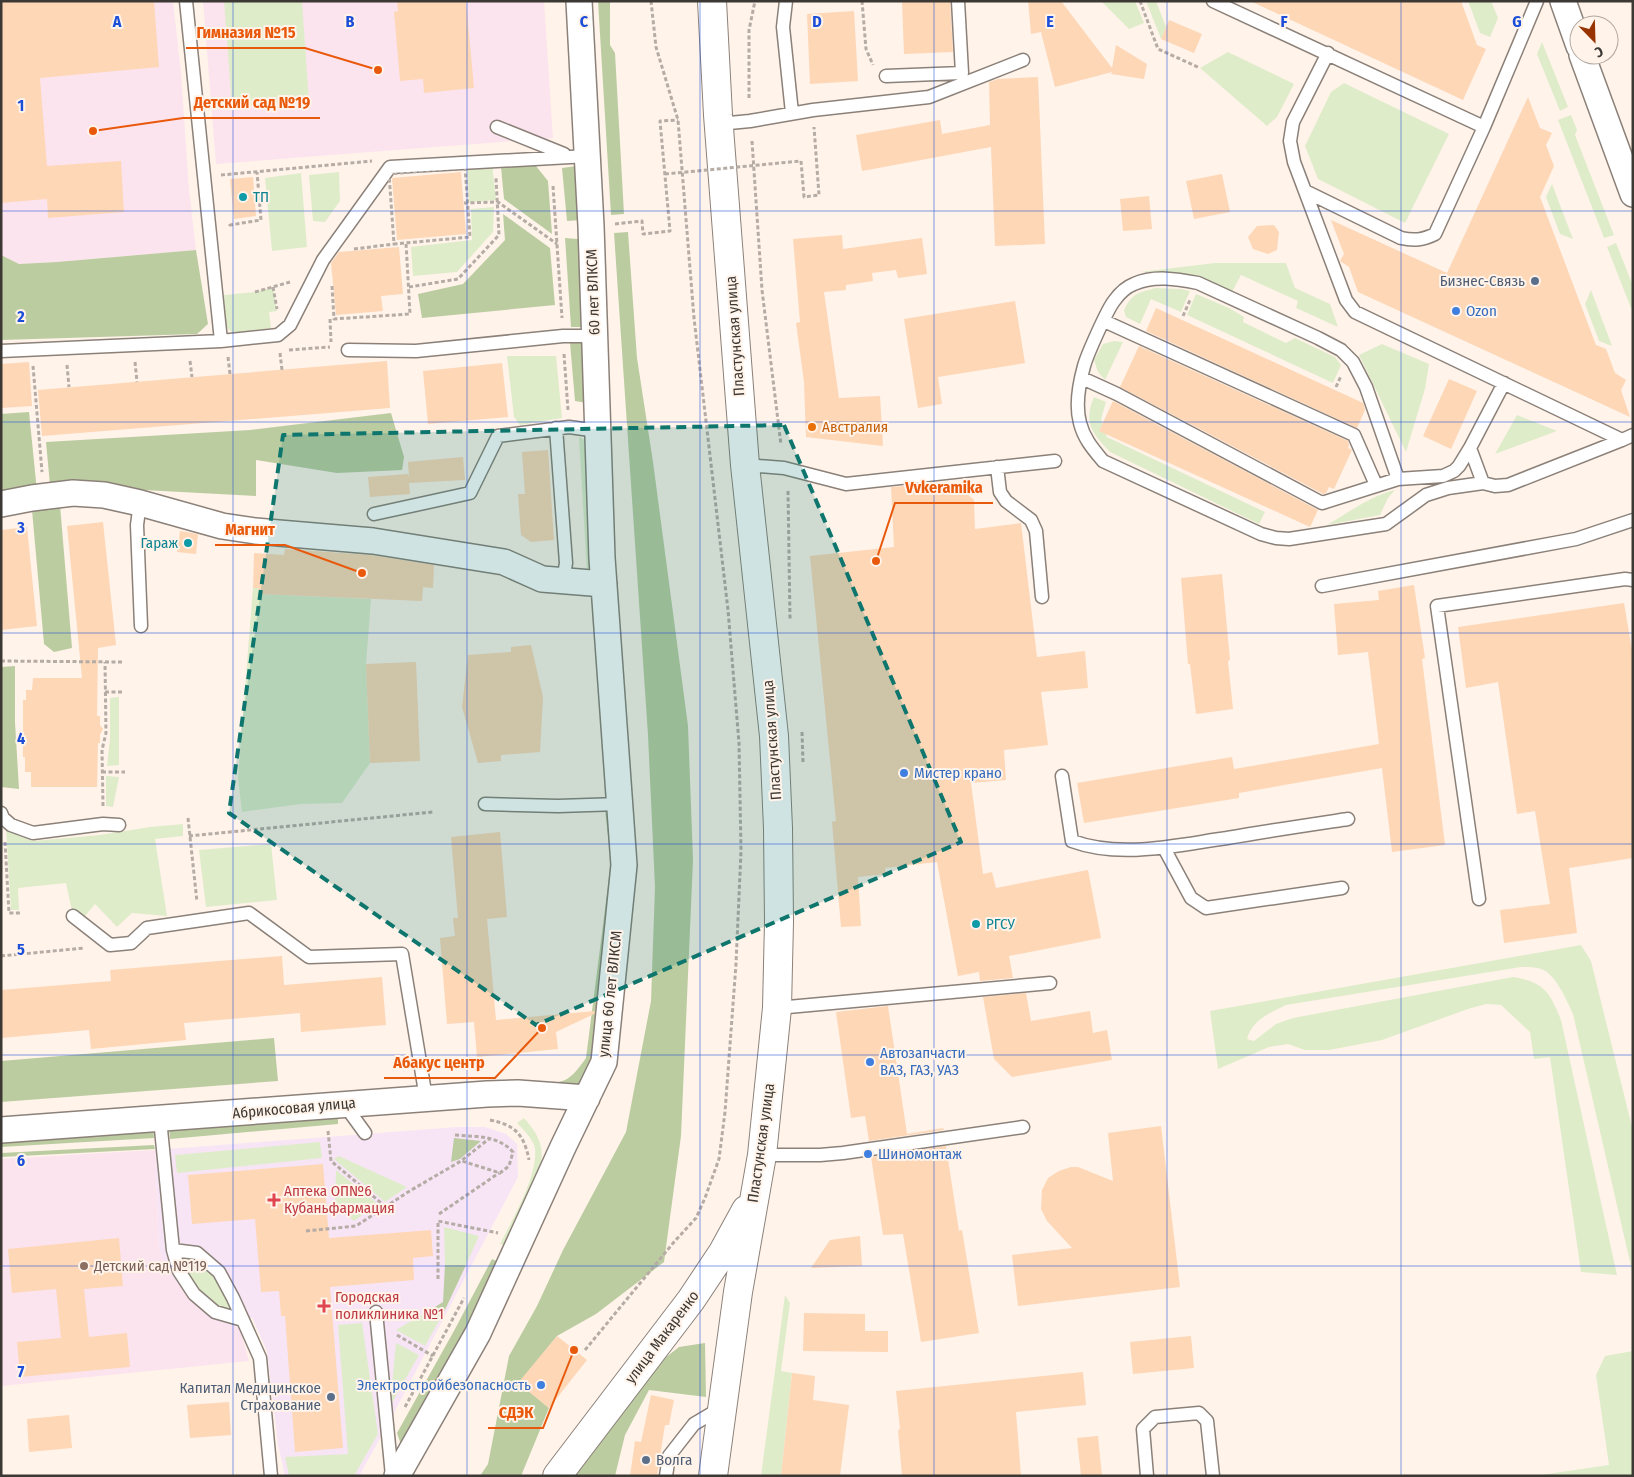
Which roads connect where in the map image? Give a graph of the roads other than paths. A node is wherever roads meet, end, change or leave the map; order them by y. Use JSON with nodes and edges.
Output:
{"nodes":[{"id":1,"x":186,"y":1,"type":"edge"},
{"id":2,"x":579,"y":1,"type":"edge"},
{"id":3,"x":712,"y":1,"type":"edge"},
{"id":4,"x":786,"y":1,"type":"edge"},
{"id":5,"x":958,"y":1,"type":"edge"},
{"id":6,"x":1212,"y":1,"type":"edge"},
{"id":7,"x":1537,"y":1,"type":"edge"},
{"id":8,"x":1563,"y":1,"type":"edge"},
{"id":9,"x":1569,"y":18,"type":"edge"},
{"id":10,"x":1328,"y":53,"type":"junction"},
{"id":11,"x":1023,"y":60,"type":"dead end"},
{"id":12,"x":1586,"y":65,"type":"edge"},
{"id":13,"x":886,"y":76,"type":"road end"},
{"id":14,"x":792,"y":114,"type":"junction"},
{"id":15,"x":719,"y":124,"type":"junction"},
{"id":16,"x":1484,"y":127,"type":"junction"},
{"id":17,"x":496,"y":128,"type":"dead end"},
{"id":18,"x":579,"y":156,"type":"junction"},
{"id":19,"x":1305,"y":191,"type":"junction"},
{"id":20,"x":1633,"y":194,"type":"edge"},
{"id":21,"x":1104,"y":321,"type":"junction"},
{"id":22,"x":595,"y":336,"type":"junction"},
{"id":23,"x":221,"y":341,"type":"junction"},
{"id":24,"x":348,"y":350,"type":"dead end"},
{"id":25,"x":1,"y":352,"type":"edge"},
{"id":26,"x":1082,"y":378,"type":"junction"},
{"id":27,"x":1504,"y":383,"type":"junction"},
{"id":28,"x":562,"y":428,"type":"junction"},
{"id":29,"x":598,"y":431,"type":"junction"},
{"id":30,"x":1627,"y":437,"type":"edge"},
{"id":31,"x":1470,"y":448,"type":"junction"},
{"id":32,"x":1055,"y":461,"type":"dead end"},
{"id":33,"x":745,"y":465,"type":"junction"},
{"id":34,"x":997,"y":467,"type":"junction"},
{"id":35,"x":1398,"y":479,"type":"junction"},
{"id":36,"x":1483,"y":483,"type":"junction"},
{"id":37,"x":1376,"y":485,"type":"junction"},
{"id":38,"x":140,"y":503,"type":"junction"},
{"id":39,"x":1,"y":504,"type":"edge"},
{"id":40,"x":374,"y":514,"type":"dead end"},
{"id":41,"x":1633,"y":520,"type":"edge"},
{"id":42,"x":1633,"y":580,"type":"edge"},
{"id":43,"x":563,"y":581,"type":"junction"},
{"id":44,"x":604,"y":584,"type":"junction"},
{"id":45,"x":1322,"y":586,"type":"dead end"},
{"id":46,"x":1042,"y":597,"type":"dead end"},
{"id":47,"x":141,"y":626,"type":"dead end"},
{"id":48,"x":1062,"y":776,"type":"dead end"},
{"id":49,"x":484,"y":804,"type":"dead end"},
{"id":50,"x":620,"y":804,"type":"junction"},
{"id":51,"x":2,"y":816,"type":"edge"},
{"id":52,"x":1348,"y":819,"type":"dead end"},
{"id":53,"x":119,"y":825,"type":"dead end"},
{"id":54,"x":1164,"y":848,"type":"junction"},
{"id":55,"x":1342,"y":888,"type":"dead end"},
{"id":56,"x":1479,"y":899,"type":"dead end"},
{"id":57,"x":73,"y":916,"type":"dead end"},
{"id":58,"x":1050,"y":983,"type":"dead end"},
{"id":59,"x":777,"y":1008,"type":"junction"},
{"id":60,"x":426,"y":1098,"type":"junction"},
{"id":61,"x":587,"y":1098,"type":"junction"},
{"id":62,"x":344,"y":1104,"type":"junction"},
{"id":63,"x":160,"y":1119,"type":"junction"},
{"id":64,"x":1022,"y":1127,"type":"dead end"},
{"id":65,"x":1,"y":1130,"type":"edge"},
{"id":66,"x":363,"y":1131,"type":"road end"},
{"id":67,"x":762,"y":1154,"type":"junction"},
{"id":68,"x":756,"y":1192,"type":"junction"},
{"id":69,"x":173,"y":1250,"type":"junction"},
{"id":70,"x":376,"y":1312,"type":"dead end"},
{"id":71,"x":243,"y":1320,"type":"junction"},
{"id":72,"x":721,"y":1408,"type":"junction"},
{"id":73,"x":271,"y":1476,"type":"edge"},
{"id":74,"x":392,"y":1476,"type":"edge"},
{"id":75,"x":397,"y":1476,"type":"edge"},
{"id":76,"x":557,"y":1476,"type":"edge"},
{"id":77,"x":666,"y":1476,"type":"edge"},
{"id":78,"x":712,"y":1476,"type":"edge"},
{"id":79,"x":1147,"y":1476,"type":"edge"},
{"id":80,"x":1213,"y":1476,"type":"edge"}],
"edges":[{"from":1,"to":23,"type":"lane"},
{"from":2,"to":18,"type":"street","name":"60 лет ВЛКСМ"},
{"from":3,"to":15,"type":"main road","name":"Пластунская улица"},
{"from":4,"to":14,"type":"lane"},
{"from":5,"to":13,"type":"lane"},
{"from":6,"to":10,"type":"lane"},
{"from":7,"to":16,"type":"lane"},
{"from":8,"to":9,"type":"street"},
{"from":10,"to":16,"type":"lane"},
{"from":10,"to":19,"type":"lane"},
{"from":11,"to":14,"type":"lane"},
{"from":12,"to":20,"type":"street"},
{"from":14,"to":15,"type":"lane"},
{"from":15,"to":33,"type":"main road","name":"Пластунская улица"},
{"from":16,"to":19,"type":"lane"},
{"from":17,"to":18,"type":"lane"},
{"from":18,"to":22,"type":"street","name":"60 лет ВЛКСМ"},
{"from":18,"to":23,"type":"lane"},
{"from":19,"to":27,"type":"lane"},
{"from":21,"to":26,"type":"lane"},
{"from":21,"to":35,"type":"lane"},
{"from":21,"to":37,"type":"lane"},
{"from":22,"to":24,"type":"lane"},
{"from":22,"to":29,"type":"street","name":"60 лет ВЛКСМ"},
{"from":23,"to":25,"type":"lane"},
{"from":26,"to":36,"type":"lane"},
{"from":26,"to":37,"type":"lane"},
{"from":27,"to":30,"type":"lane"},
{"from":27,"to":31,"type":"lane"},
{"from":28,"to":29,"type":"lane"},
{"from":28,"to":40,"type":"lane"},
{"from":28,"to":43,"type":"lane"},
{"from":29,"to":44,"type":"street","name":"60 лет ВЛКСМ"},
{"from":30,"to":36,"type":"lane"},
{"from":31,"to":35,"type":"lane"},
{"from":31,"to":36,"type":"lane"},
{"from":32,"to":34,"type":"lane"},
{"from":33,"to":34,"type":"lane"},
{"from":33,"to":59,"type":"main road","name":"Пластунская улица"},
{"from":34,"to":46,"type":"lane"},
{"from":35,"to":37,"type":"lane"},
{"from":38,"to":39,"type":"street"},
{"from":38,"to":43,"type":"street"},
{"from":38,"to":47,"type":"lane"},
{"from":41,"to":45,"type":"lane"},
{"from":42,"to":56,"type":"lane"},
{"from":43,"to":44,"type":"street"},
{"from":44,"to":50,"type":"street","name":"улица 60 лет ВЛКСМ"},
{"from":48,"to":54,"type":"lane"},
{"from":49,"to":50,"type":"lane"},
{"from":50,"to":61,"type":"street","name":"улица 60 лет ВЛКСМ"},
{"from":51,"to":53,"type":"lane"},
{"from":52,"to":54,"type":"lane"},
{"from":54,"to":55,"type":"lane"},
{"from":57,"to":60,"type":"lane"},
{"from":58,"to":59,"type":"lane"},
{"from":59,"to":67,"type":"main road","name":"Пластунская улица"},
{"from":60,"to":61,"type":"street","name":"Абрикосовая улица"},
{"from":60,"to":62,"type":"street","name":"Абрикосовая улица"},
{"from":61,"to":75,"type":"street","name":"улица 60 лет ВЛКСМ"},
{"from":62,"to":63,"type":"street","name":"Абрикосовая улица"},
{"from":62,"to":66,"type":"lane"},
{"from":63,"to":65,"type":"street","name":"Абрикосовая улица"},
{"from":63,"to":69,"type":"lane"},
{"from":64,"to":67,"type":"lane"},
{"from":67,"to":68,"type":"main road","name":"Пластунская улица"},
{"from":68,"to":72,"type":"main road","name":"Пластунская улица"},
{"from":68,"to":76,"type":"main road","name":"улица Макаренко"},
{"from":69,"to":71,"type":"lane"},
{"from":69,"to":71,"type":"lane"},
{"from":70,"to":74,"type":"lane"},
{"from":71,"to":73,"type":"lane"},
{"from":72,"to":77,"type":"lane"},
{"from":72,"to":78,"type":"main road","name":"Пластунская улица"},
{"from":79,"to":80,"type":"lane"}]}
